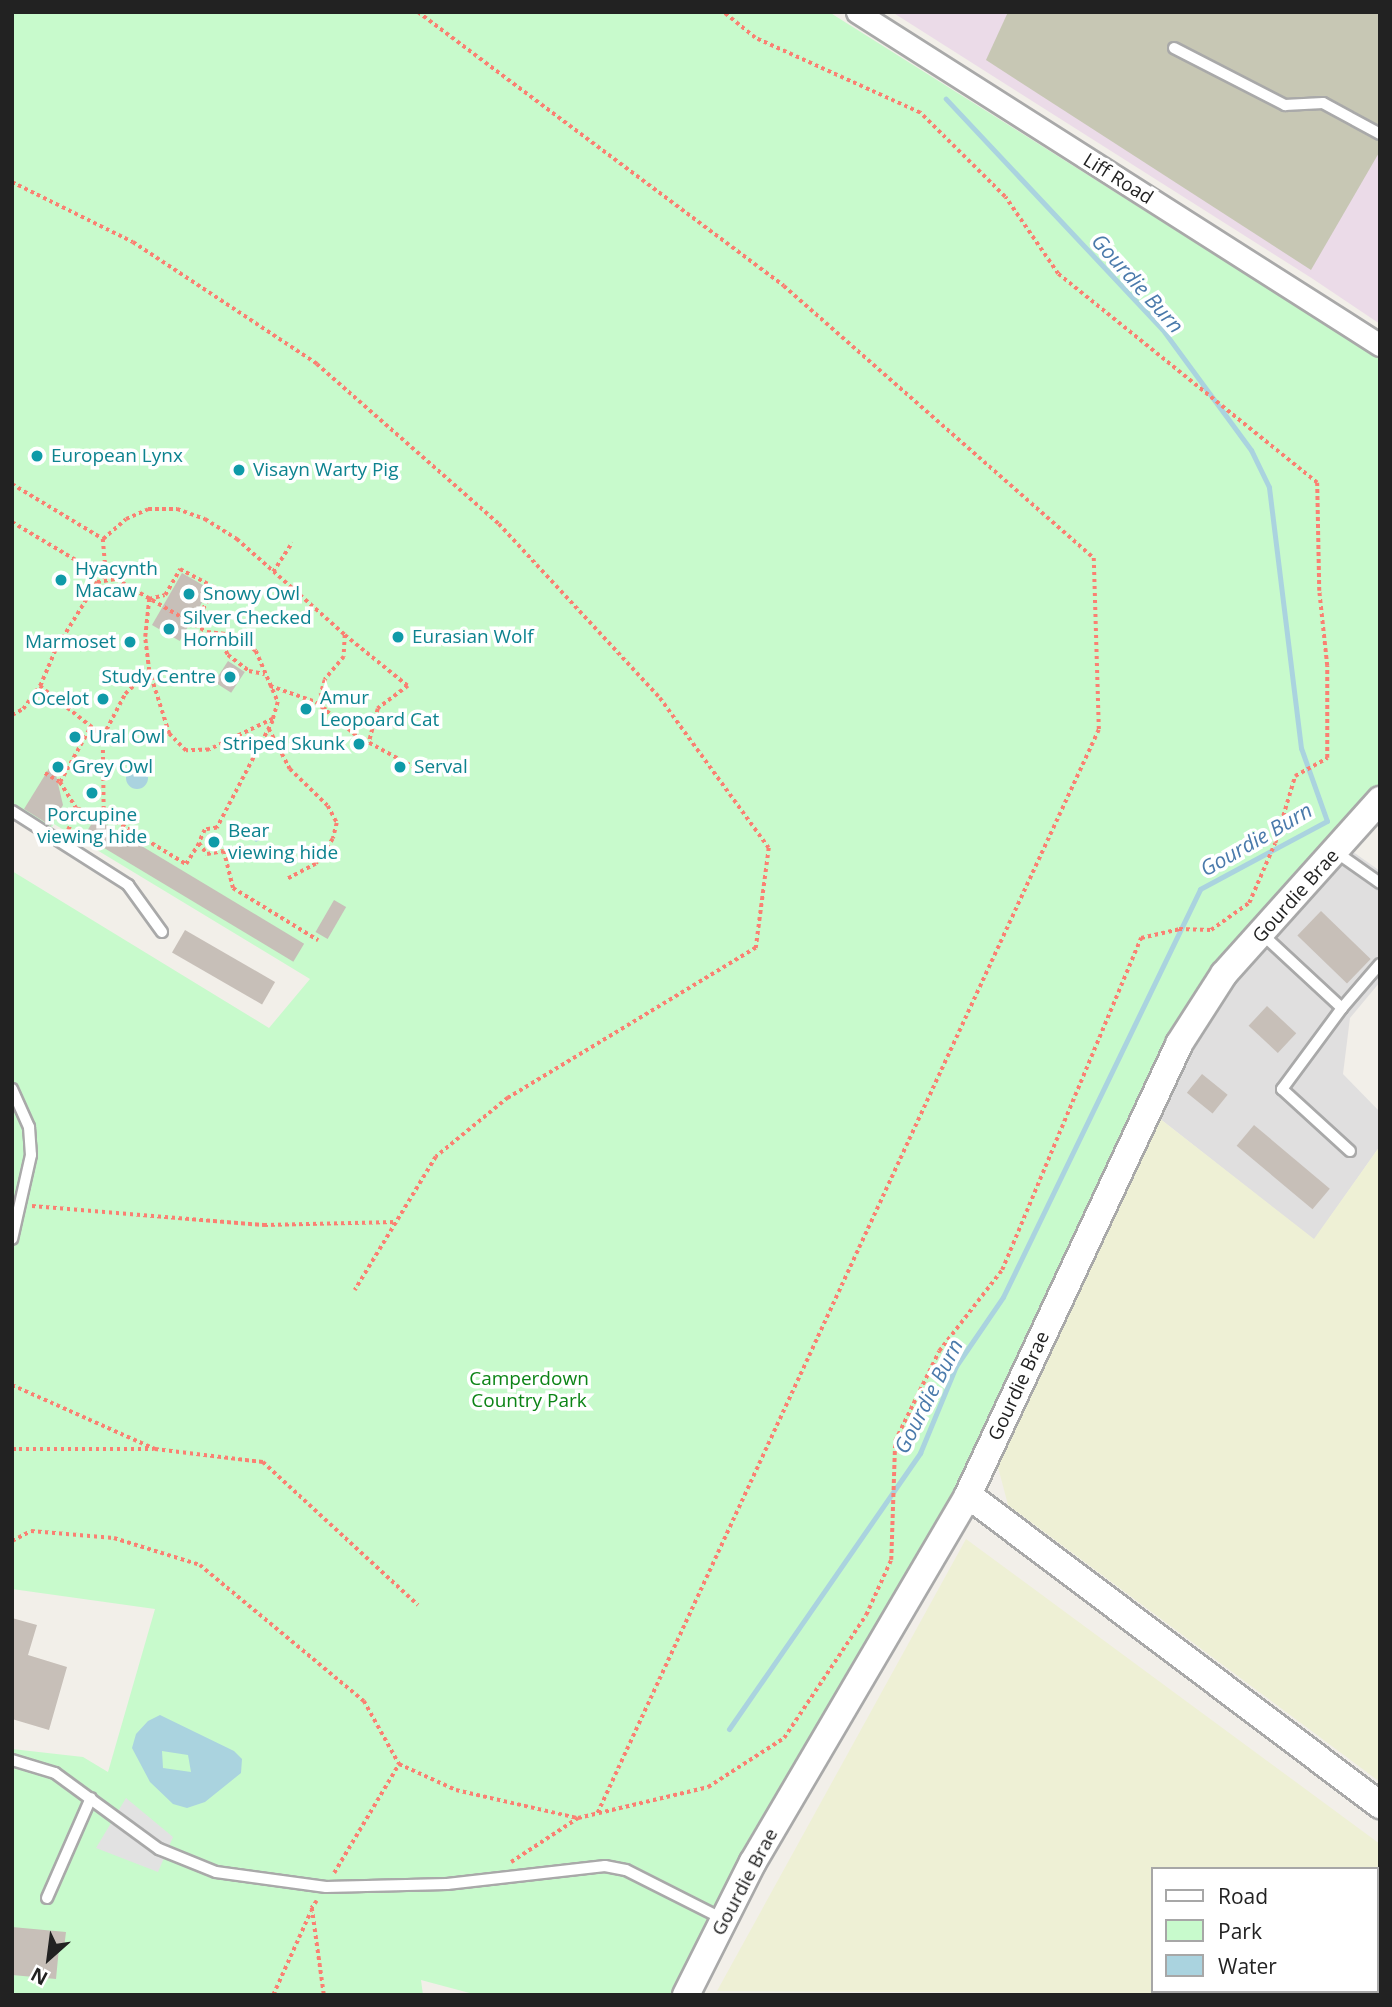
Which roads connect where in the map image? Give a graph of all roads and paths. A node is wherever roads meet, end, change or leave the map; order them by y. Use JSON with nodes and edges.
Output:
{"nodes":[{"id":1,"x":418,"y":12,"type":"edge"},
{"id":2,"x":723,"y":12,"type":"edge"},
{"id":3,"x":857,"y":12,"type":"edge"},
{"id":4,"x":1174,"y":48,"type":"dead end"},
{"id":5,"x":1380,"y":134,"type":"edge"},
{"id":6,"x":12,"y":182,"type":"edge"},
{"id":7,"x":1380,"y":345,"type":"edge"},
{"id":8,"x":12,"y":484,"type":"edge"},
{"id":9,"x":12,"y":522,"type":"edge"},
{"id":10,"x":103,"y":538,"type":"junction"},
{"id":11,"x":292,"y":543,"type":"dead end"},
{"id":12,"x":273,"y":572,"type":"junction"},
{"id":13,"x":106,"y":578,"type":"junction"},
{"id":14,"x":149,"y":599,"type":"junction"},
{"id":15,"x":201,"y":629,"type":"junction"},
{"id":16,"x":216,"y":633,"type":"junction"},
{"id":17,"x":345,"y":635,"type":"junction"},
{"id":18,"x":149,"y":671,"type":"junction"},
{"id":19,"x":265,"y":674,"type":"junction"},
{"id":20,"x":40,"y":686,"type":"junction"},
{"id":21,"x":270,"y":686,"type":"junction"},
{"id":22,"x":325,"y":709,"type":"junction"},
{"id":23,"x":12,"y":715,"type":"edge"},
{"id":24,"x":273,"y":719,"type":"junction"},
{"id":25,"x":90,"y":726,"type":"junction"},
{"id":26,"x":269,"y":729,"type":"junction"},
{"id":27,"x":103,"y":736,"type":"junction"},
{"id":28,"x":369,"y":743,"type":"junction"},
{"id":29,"x":419,"y":769,"type":"dead end"},
{"id":30,"x":45,"y":773,"type":"dead end"},
{"id":31,"x":60,"y":782,"type":"junction"},
{"id":32,"x":1380,"y":800,"type":"edge"},
{"id":33,"x":77,"y":809,"type":"junction"},
{"id":34,"x":12,"y":811,"type":"edge"},
{"id":35,"x":104,"y":814,"type":"junction"},
{"id":36,"x":63,"y":842,"type":"dead end"},
{"id":37,"x":199,"y":843,"type":"junction"},
{"id":38,"x":1336,"y":852,"type":"junction"},
{"id":39,"x":286,"y":880,"type":"dead end"},
{"id":40,"x":1380,"y":884,"type":"edge"},
{"id":41,"x":162,"y":932,"type":"dead end"},
{"id":42,"x":1262,"y":934,"type":"junction"},
{"id":43,"x":318,"y":940,"type":"dead end"},
{"id":44,"x":1380,"y":964,"type":"edge"},
{"id":45,"x":1342,"y":1008,"type":"junction"},
{"id":46,"x":12,"y":1089,"type":"edge"},
{"id":47,"x":1350,"y":1151,"type":"dead end"},
{"id":48,"x":21,"y":1205,"type":"junction"},
{"id":49,"x":396,"y":1222,"type":"junction"},
{"id":50,"x":12,"y":1239,"type":"edge"},
{"id":51,"x":355,"y":1290,"type":"dead end"},
{"id":52,"x":12,"y":1385,"type":"edge"},
{"id":53,"x":12,"y":1449,"type":"edge"},
{"id":54,"x":155,"y":1450,"type":"junction"},
{"id":55,"x":968,"y":1495,"type":"junction"},
{"id":56,"x":12,"y":1541,"type":"edge"},
{"id":57,"x":418,"y":1605,"type":"dead end"},
{"id":58,"x":12,"y":1760,"type":"edge"},
{"id":59,"x":399,"y":1764,"type":"junction"},
{"id":60,"x":91,"y":1798,"type":"junction"},
{"id":61,"x":1380,"y":1805,"type":"edge"},
{"id":62,"x":597,"y":1815,"type":"junction"},
{"id":63,"x":578,"y":1818,"type":"junction"},
{"id":64,"x":485,"y":1880,"type":"junction"},
{"id":65,"x":326,"y":1887,"type":"junction"},
{"id":66,"x":47,"y":1898,"type":"dead end"},
{"id":67,"x":312,"y":1908,"type":"junction"},
{"id":68,"x":725,"y":1920,"type":"junction"},
{"id":69,"x":273,"y":1995,"type":"edge"},
{"id":70,"x":324,"y":1995,"type":"edge"},
{"id":71,"x":687,"y":1995,"type":"edge"}],
"edges":[{"from":1,"to":62,"type":"path"},
{"from":2,"to":62,"type":"path"},
{"from":3,"to":7,"type":"street","name":"Liff Road"},
{"from":4,"to":5,"type":"lane"},
{"from":6,"to":49,"type":"path"},
{"from":8,"to":10,"type":"path"},
{"from":9,"to":13,"type":"path"},
{"from":10,"to":12,"type":"path"},
{"from":10,"to":13,"type":"path"},
{"from":11,"to":12,"type":"path"},
{"from":12,"to":17,"type":"path"},
{"from":13,"to":14,"type":"path"},
{"from":13,"to":20,"type":"path"},
{"from":14,"to":15,"type":"path"},
{"from":14,"to":15,"type":"path"},
{"from":14,"to":18,"type":"path"},
{"from":15,"to":16,"type":"path"},
{"from":16,"to":19,"type":"path"},
{"from":16,"to":19,"type":"path"},
{"from":17,"to":22,"type":"path"},
{"from":17,"to":28,"type":"path"},
{"from":18,"to":24,"type":"path"},
{"from":18,"to":27,"type":"path"},
{"from":19,"to":21,"type":"path"},
{"from":20,"to":23,"type":"path"},
{"from":20,"to":25,"type":"path"},
{"from":21,"to":22,"type":"path"},
{"from":21,"to":24,"type":"path"},
{"from":22,"to":28,"type":"path"},
{"from":24,"to":26,"type":"path"},
{"from":25,"to":27,"type":"path"},
{"from":25,"to":31,"type":"path"},
{"from":26,"to":37,"type":"path"},
{"from":26,"to":39,"type":"path"},
{"from":27,"to":35,"type":"path"},
{"from":28,"to":29,"type":"path"},
{"from":30,"to":31,"type":"path"},
{"from":31,"to":33,"type":"path"},
{"from":32,"to":38,"type":"street","name":"Gourdie Brae"},
{"from":33,"to":35,"type":"path"},
{"from":33,"to":36,"type":"path"},
{"from":34,"to":41,"type":"lane"},
{"from":35,"to":37,"type":"path"},
{"from":37,"to":43,"type":"path"},
{"from":38,"to":40,"type":"lane"},
{"from":38,"to":42,"type":"street","name":"Gourdie Brae"},
{"from":42,"to":45,"type":"lane"},
{"from":42,"to":55,"type":"street","name":"Gourdie Brae"},
{"from":44,"to":45,"type":"lane"},
{"from":45,"to":47,"type":"lane"},
{"from":46,"to":48,"type":"lane"},
{"from":48,"to":49,"type":"path"},
{"from":48,"to":50,"type":"lane"},
{"from":49,"to":51,"type":"path"},
{"from":52,"to":54,"type":"path"},
{"from":53,"to":54,"type":"path"},
{"from":54,"to":57,"type":"path"},
{"from":55,"to":61,"type":"street"},
{"from":55,"to":68,"type":"street","name":"Gourdie Brae"},
{"from":56,"to":59,"type":"path"},
{"from":58,"to":60,"type":"lane"},
{"from":59,"to":63,"type":"path"},
{"from":59,"to":65,"type":"path"},
{"from":60,"to":65,"type":"lane"},
{"from":60,"to":66,"type":"lane"},
{"from":62,"to":63,"type":"path"},
{"from":63,"to":64,"type":"path"},
{"from":64,"to":65,"type":"lane"},
{"from":64,"to":68,"type":"lane"},
{"from":65,"to":67,"type":"path"},
{"from":67,"to":69,"type":"path"},
{"from":67,"to":70,"type":"path"},
{"from":68,"to":71,"type":"street","name":"Gourdie Brae"}]}
